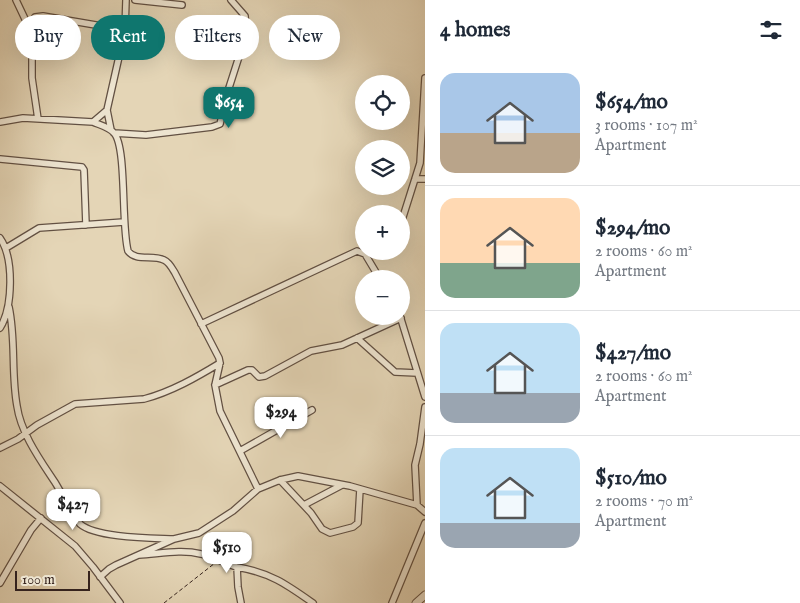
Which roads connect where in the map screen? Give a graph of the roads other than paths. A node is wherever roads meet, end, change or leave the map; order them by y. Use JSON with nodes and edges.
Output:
{"nodes":[{"id":1,"x":16,"y":0,"type":"edge"},
{"id":2,"x":126,"y":0,"type":"edge"},
{"id":3,"x":135,"y":0,"type":"edge"},
{"id":4,"x":231,"y":0,"type":"edge"},
{"id":5,"x":182,"y":5,"type":"dead end"},
{"id":6,"x":22,"y":15,"type":"edge"},
{"id":7,"x":126,"y":15,"type":"edge"},
{"id":8,"x":32,"y":60,"type":"edge"},
{"id":9,"x":119,"y":60,"type":"edge"},
{"id":10,"x":425,"y":78,"type":"edge"},
{"id":11,"x":424,"y":100,"type":"edge"},
{"id":12,"x":108,"y":110,"type":"junction"},
{"id":13,"x":38,"y":118,"type":"junction"},
{"id":14,"x":0,"y":122,"type":"edge"},
{"id":15,"x":93,"y":122,"type":"junction"},
{"id":16,"x":112,"y":131,"type":"junction"},
{"id":17,"x":0,"y":159,"type":"edge"},
{"id":18,"x":415,"y":179,"type":"junction"},
{"id":19,"x":425,"y":179,"type":"edge"},
{"id":20,"x":407,"y":205,"type":"edge"},
{"id":21,"x":124,"y":222,"type":"junction"},
{"id":22,"x":86,"y":225,"type":"junction"},
{"id":23,"x":0,"y":238,"type":"edge"},
{"id":24,"x":6,"y":248,"type":"junction"},
{"id":25,"x":375,"y":270,"type":"edge"},
{"id":26,"x":9,"y":306,"type":"junction"},
{"id":27,"x":201,"y":324,"type":"junction"},
{"id":28,"x":384,"y":325,"type":"edge"},
{"id":29,"x":403,"y":325,"type":"edge"},
{"id":30,"x":0,"y":328,"type":"edge"},
{"id":31,"x":357,"y":338,"type":"junction"},
{"id":32,"x":220,"y":363,"type":"junction"},
{"id":33,"x":417,"y":373,"type":"junction"},
{"id":34,"x":216,"y":385,"type":"junction"},
{"id":35,"x":425,"y":397,"type":"edge"},
{"id":36,"x":425,"y":407,"type":"edge"},
{"id":37,"x":312,"y":410,"type":"dead end"},
{"id":38,"x":26,"y":432,"type":"junction"},
{"id":39,"x":0,"y":448,"type":"edge"},
{"id":40,"x":240,"y":450,"type":"junction"},
{"id":41,"x":280,"y":480,"type":"junction"},
{"id":42,"x":342,"y":485,"type":"junction"},
{"id":43,"x":0,"y":486,"type":"edge"},
{"id":44,"x":258,"y":489,"type":"junction"},
{"id":45,"x":360,"y":489,"type":"junction"},
{"id":46,"x":304,"y":505,"type":"junction"},
{"id":47,"x":417,"y":505,"type":"junction"},
{"id":48,"x":425,"y":512,"type":"edge"},
{"id":49,"x":41,"y":518,"type":"junction"},
{"id":50,"x":425,"y":523,"type":"edge"},
{"id":51,"x":174,"y":540,"type":"junction"},
{"id":52,"x":139,"y":556,"type":"junction"},
{"id":53,"x":237,"y":567,"type":"junction"},
{"id":54,"x":100,"y":577,"type":"junction"},
{"id":55,"x":0,"y":583,"type":"edge"},
{"id":56,"x":425,"y":595,"type":"edge"},
{"id":57,"x":120,"y":603,"type":"edge"},
{"id":58,"x":241,"y":603,"type":"edge"},
{"id":59,"x":313,"y":603,"type":"edge"},
{"id":60,"x":392,"y":603,"type":"edge"},
{"id":61,"x":416,"y":603,"type":"edge"}],
"edges":[{"from":1,"to":6,"type":"street"},
{"from":2,"to":7,"type":"street"},
{"from":3,"to":5,"type":"street"},
{"from":4,"to":16,"type":"street"},
{"from":8,"to":13,"type":"street"},
{"from":9,"to":12,"type":"street"},
{"from":10,"to":11,"type":"street"},
{"from":11,"to":18,"type":"street"},
{"from":12,"to":15,"type":"street"},
{"from":12,"to":16,"type":"street"},
{"from":13,"to":14,"type":"street"},
{"from":13,"to":15,"type":"street"},
{"from":15,"to":16,"type":"street"},
{"from":16,"to":21,"type":"street"},
{"from":17,"to":22,"type":"street"},
{"from":18,"to":19,"type":"street"},
{"from":18,"to":20,"type":"street"},
{"from":21,"to":22,"type":"street"},
{"from":21,"to":27,"type":"street"},
{"from":22,"to":24,"type":"street"},
{"from":23,"to":24,"type":"street"},
{"from":24,"to":26,"type":"street"},
{"from":25,"to":27,"type":"street"},
{"from":26,"to":30,"type":"street"},
{"from":26,"to":38,"type":"street"},
{"from":27,"to":32,"type":"street"},
{"from":28,"to":31,"type":"street"},
{"from":29,"to":33,"type":"street"},
{"from":31,"to":33,"type":"street"},
{"from":31,"to":34,"type":"street"},
{"from":32,"to":34,"type":"street"},
{"from":32,"to":38,"type":"street"},
{"from":33,"to":35,"type":"street"},
{"from":34,"to":40,"type":"street"},
{"from":36,"to":47,"type":"street"},
{"from":37,"to":40,"type":"street"},
{"from":38,"to":39,"type":"street"},
{"from":38,"to":51,"type":"street"},
{"from":40,"to":44,"type":"street"},
{"from":41,"to":42,"type":"street"},
{"from":41,"to":44,"type":"street"},
{"from":41,"to":46,"type":"street"},
{"from":42,"to":45,"type":"street"},
{"from":42,"to":46,"type":"street"},
{"from":43,"to":49,"type":"street"},
{"from":44,"to":51,"type":"street"},
{"from":45,"to":46,"type":"street"},
{"from":45,"to":47,"type":"street"},
{"from":47,"to":48,"type":"street"},
{"from":49,"to":54,"type":"street"},
{"from":49,"to":55,"type":"street"},
{"from":50,"to":60,"type":"street"},
{"from":51,"to":52,"type":"street"},
{"from":52,"to":53,"type":"street"},
{"from":52,"to":54,"type":"street"},
{"from":53,"to":58,"type":"street"},
{"from":53,"to":59,"type":"street"},
{"from":54,"to":57,"type":"street"},
{"from":56,"to":61,"type":"street"}]}
